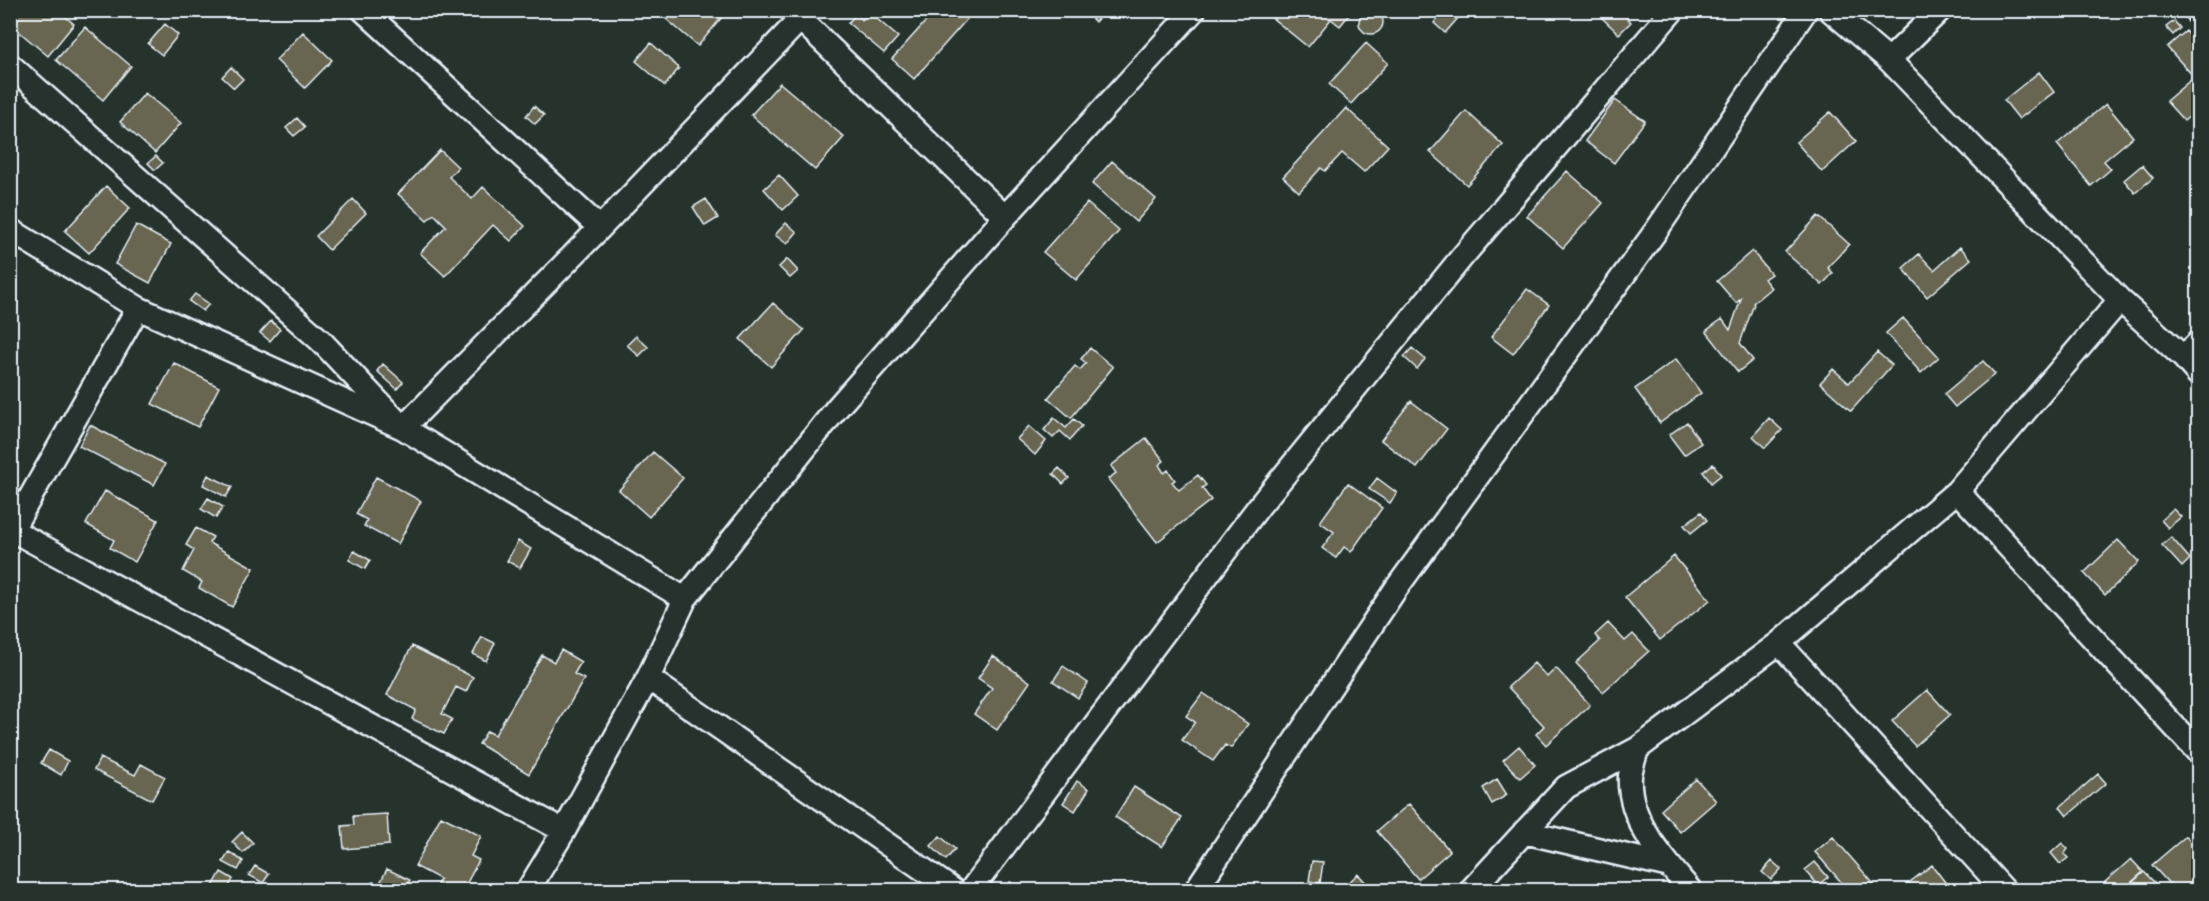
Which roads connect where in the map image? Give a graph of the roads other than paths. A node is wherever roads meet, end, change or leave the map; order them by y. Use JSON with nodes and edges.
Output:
{"nodes":[{"id":1,"x":363,"y":10,"type":"edge"},
{"id":2,"x":1194,"y":10,"type":"edge"},
{"id":3,"x":1673,"y":10,"type":"edge"},
{"id":4,"x":1806,"y":10,"type":"edge"},
{"id":5,"x":1830,"y":10,"type":"edge"},
{"id":6,"x":1940,"y":10,"type":"edge"},
{"id":7,"x":800,"y":14,"type":"edge"},
{"id":8,"x":1889,"y":60,"type":"junction"},
{"id":9,"x":10,"y":65,"type":"edge"},
{"id":10,"x":1005,"y":217,"type":"junction"},
{"id":11,"x":600,"y":228,"type":"junction"},
{"id":12,"x":10,"y":230,"type":"edge"},
{"id":13,"x":2120,"y":300,"type":"junction"},
{"id":14,"x":138,"y":308,"type":"junction"},
{"id":15,"x":2191,"y":350,"type":"edge"},
{"id":16,"x":2199,"y":374,"type":"edge"},
{"id":17,"x":403,"y":428,"type":"junction"},
{"id":18,"x":1957,"y":491,"type":"junction"},
{"id":19,"x":11,"y":531,"type":"edge"},
{"id":20,"x":685,"y":599,"type":"junction"},
{"id":21,"x":1779,"y":643,"type":"junction"},
{"id":22,"x":648,"y":678,"type":"junction"},
{"id":23,"x":1637,"y":748,"type":"junction"},
{"id":24,"x":2199,"y":752,"type":"edge"},
{"id":25,"x":564,"y":831,"type":"junction"},
{"id":26,"x":1524,"y":832,"type":"junction"},
{"id":27,"x":1670,"y":866,"type":"junction"},
{"id":28,"x":528,"y":891,"type":"edge"},
{"id":29,"x":952,"y":891,"type":"edge"},
{"id":30,"x":971,"y":891,"type":"edge"},
{"id":31,"x":1196,"y":891,"type":"edge"},
{"id":32,"x":1471,"y":891,"type":"edge"},
{"id":33,"x":1690,"y":891,"type":"edge"},
{"id":34,"x":2004,"y":891,"type":"edge"}],
"edges":[{"from":1,"to":11,"type":"street"},
{"from":2,"to":10,"type":"street"},
{"from":3,"to":30,"type":"street"},
{"from":4,"to":31,"type":"street"},
{"from":5,"to":8,"type":"street"},
{"from":6,"to":8,"type":"street"},
{"from":7,"to":10,"type":"street"},
{"from":7,"to":11,"type":"street"},
{"from":8,"to":13,"type":"street"},
{"from":9,"to":17,"type":"street"},
{"from":10,"to":20,"type":"street"},
{"from":11,"to":17,"type":"street"},
{"from":12,"to":14,"type":"street"},
{"from":13,"to":15,"type":"street"},
{"from":13,"to":18,"type":"street"},
{"from":14,"to":17,"type":"street"},
{"from":14,"to":19,"type":"street"},
{"from":15,"to":16,"type":"street"},
{"from":17,"to":20,"type":"street"},
{"from":18,"to":21,"type":"street"},
{"from":18,"to":24,"type":"street"},
{"from":19,"to":25,"type":"street"},
{"from":20,"to":22,"type":"street"},
{"from":21,"to":23,"type":"street"},
{"from":21,"to":34,"type":"street"},
{"from":22,"to":25,"type":"street"},
{"from":22,"to":29,"type":"street"},
{"from":23,"to":26,"type":"street"},
{"from":23,"to":27,"type":"street"},
{"from":25,"to":28,"type":"street"},
{"from":26,"to":27,"type":"street"},
{"from":26,"to":32,"type":"street"},
{"from":27,"to":33,"type":"street"}]}
